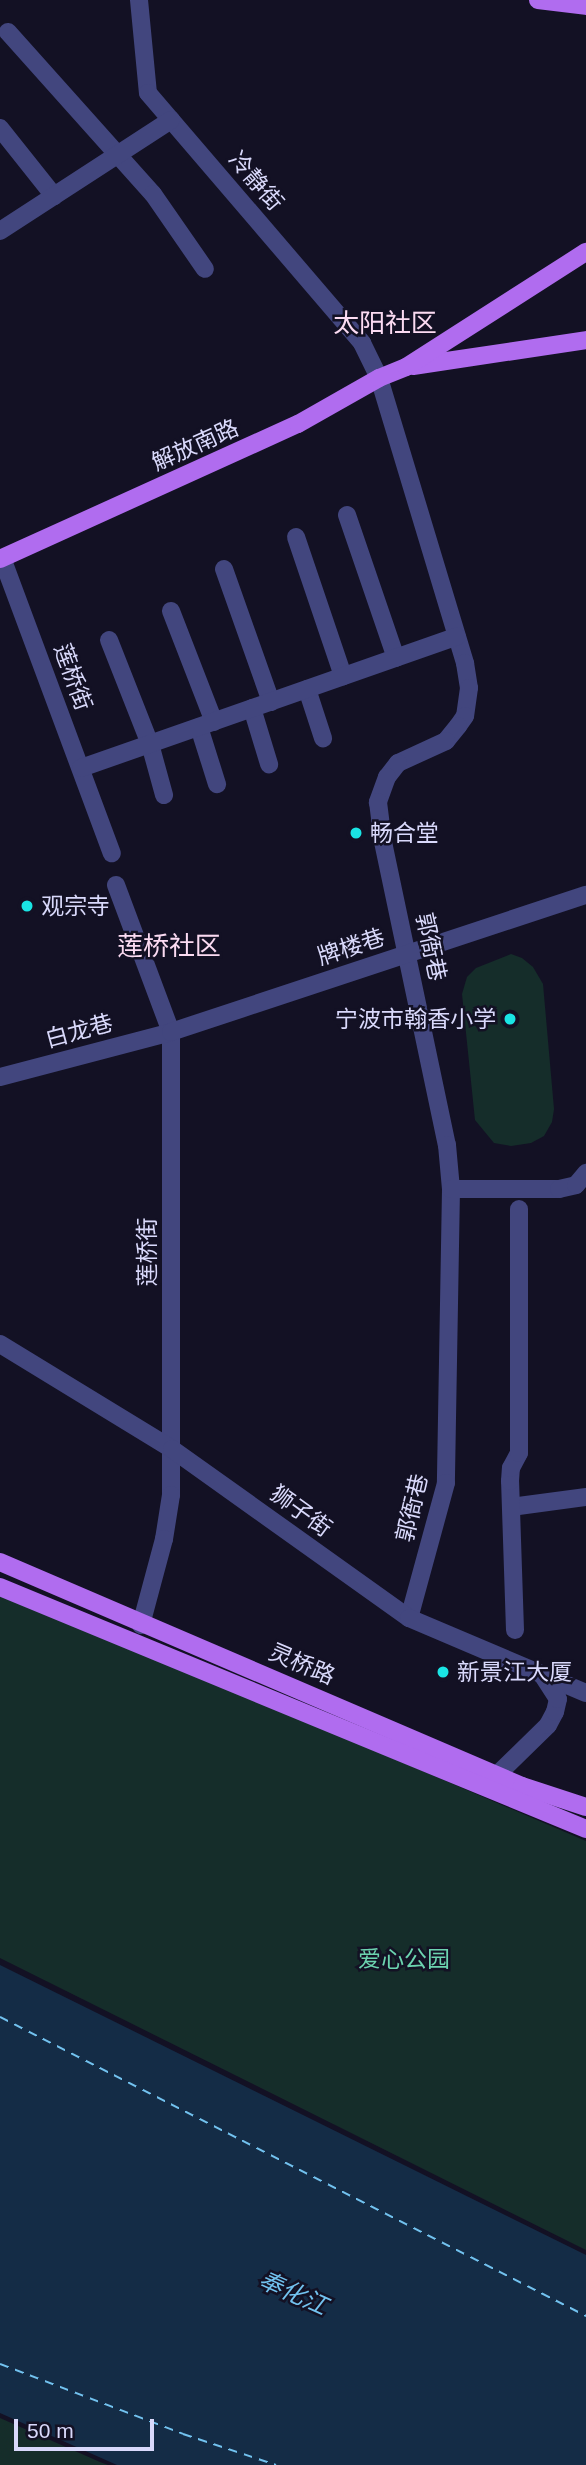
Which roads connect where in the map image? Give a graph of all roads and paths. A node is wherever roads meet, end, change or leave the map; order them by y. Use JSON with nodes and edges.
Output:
{"nodes":[{"id":1,"x":139,"y":0,"type":"edge"},
{"id":2,"x":538,"y":0,"type":"edge"},
{"id":3,"x":586,"y":6,"type":"edge"},
{"id":4,"x":8,"y":32,"type":"dead end"},
{"id":5,"x":172,"y":120,"type":"junction"},
{"id":6,"x":0,"y":128,"type":"edge"},
{"id":7,"x":117,"y":154,"type":"junction"},
{"id":8,"x":54,"y":196,"type":"junction"},
{"id":9,"x":0,"y":232,"type":"edge"},
{"id":10,"x":586,"y":252,"type":"edge"},
{"id":11,"x":205,"y":269,"type":"dead end"},
{"id":12,"x":586,"y":340,"type":"edge"},
{"id":13,"x":406,"y":367,"type":"junction"},
{"id":14,"x":379,"y":378,"type":"junction"},
{"id":15,"x":347,"y":515,"type":"dead end"},
{"id":16,"x":296,"y":537,"type":"dead end"},
{"id":17,"x":1,"y":559,"type":"edge"},
{"id":18,"x":224,"y":569,"type":"dead end"},
{"id":19,"x":171,"y":611,"type":"dead end"},
{"id":20,"x":457,"y":636,"type":"junction"},
{"id":21,"x":109,"y":640,"type":"dead end"},
{"id":22,"x":397,"y":658,"type":"junction"},
{"id":23,"x":343,"y":676,"type":"junction"},
{"id":24,"x":307,"y":689,"type":"junction"},
{"id":25,"x":271,"y":702,"type":"junction"},
{"id":26,"x":252,"y":708,"type":"junction"},
{"id":27,"x":206,"y":724,"type":"junction"},
{"id":28,"x":323,"y":738,"type":"dead end"},
{"id":29,"x":150,"y":744,"type":"junction"},
{"id":30,"x":269,"y":764,"type":"dead end"},
{"id":31,"x":81,"y":768,"type":"junction"},
{"id":32,"x":217,"y":784,"type":"dead end"},
{"id":33,"x":164,"y":795,"type":"dead end"},
{"id":34,"x":112,"y":853,"type":"dead end"},
{"id":35,"x":116,"y":885,"type":"dead end"},
{"id":36,"x":586,"y":895,"type":"edge"},
{"id":37,"x":408,"y":954,"type":"junction"},
{"id":38,"x":171,"y":1032,"type":"junction"},
{"id":39,"x":0,"y":1077,"type":"edge"},
{"id":40,"x":586,"y":1174,"type":"edge"},
{"id":41,"x":451,"y":1189,"type":"junction"},
{"id":42,"x":519,"y":1209,"type":"dead end"},
{"id":43,"x":0,"y":1344,"type":"edge"},
{"id":44,"x":172,"y":1450,"type":"junction"},
{"id":45,"x":586,"y":1497,"type":"edge"},
{"id":46,"x":511,"y":1507,"type":"junction"},
{"id":47,"x":0,"y":1562,"type":"edge"},
{"id":48,"x":0,"y":1587,"type":"edge"},
{"id":49,"x":409,"y":1618,"type":"junction"},
{"id":50,"x":141,"y":1625,"type":"junction"},
{"id":51,"x":515,"y":1630,"type":"dead end"},
{"id":52,"x":542,"y":1674,"type":"junction"},
{"id":53,"x":586,"y":1693,"type":"edge"},
{"id":54,"x":497,"y":1775,"type":"junction"},
{"id":55,"x":586,"y":1807,"type":"edge"},
{"id":56,"x":586,"y":1829,"type":"edge"}],
"edges":[{"from":1,"to":5,"type":"street","name":"冷静街"},
{"from":2,"to":3,"type":"main road"},
{"from":4,"to":7,"type":"street"},
{"from":5,"to":7,"type":"street"},
{"from":5,"to":14,"type":"street","name":"冷静街"},
{"from":6,"to":8,"type":"street"},
{"from":7,"to":8,"type":"street"},
{"from":7,"to":11,"type":"street"},
{"from":8,"to":9,"type":"street"},
{"from":10,"to":13,"type":"main road","name":"解放南路"},
{"from":12,"to":13,"type":"main road","name":"解放南路"},
{"from":13,"to":14,"type":"main road","name":"解放南路"},
{"from":14,"to":17,"type":"main road","name":"解放南路"},
{"from":14,"to":20,"type":"street","name":"郭衙巷"},
{"from":15,"to":22,"type":"street"},
{"from":16,"to":23,"type":"street"},
{"from":17,"to":31,"type":"street","name":"莲桥街"},
{"from":18,"to":25,"type":"street"},
{"from":19,"to":27,"type":"street"},
{"from":20,"to":22,"type":"street"},
{"from":20,"to":37,"type":"street","name":"郭衙巷"},
{"from":21,"to":29,"type":"street"},
{"from":22,"to":23,"type":"street"},
{"from":23,"to":24,"type":"street"},
{"from":24,"to":25,"type":"street"},
{"from":24,"to":28,"type":"street"},
{"from":25,"to":26,"type":"street"},
{"from":26,"to":27,"type":"street"},
{"from":26,"to":30,"type":"street"},
{"from":27,"to":29,"type":"street"},
{"from":27,"to":32,"type":"street"},
{"from":29,"to":31,"type":"street"},
{"from":29,"to":33,"type":"street"},
{"from":31,"to":34,"type":"street","name":"莲桥街"},
{"from":35,"to":38,"type":"street","name":"莲桥街"},
{"from":36,"to":37,"type":"street","name":"牌楼巷"},
{"from":37,"to":38,"type":"street","name":"牌楼巷"},
{"from":37,"to":41,"type":"street","name":"郭衙巷"},
{"from":38,"to":39,"type":"street","name":"白龙巷"},
{"from":38,"to":44,"type":"street","name":"莲桥街"},
{"from":40,"to":41,"type":"street"},
{"from":41,"to":49,"type":"street","name":"郭衙巷"},
{"from":42,"to":46,"type":"street"},
{"from":43,"to":44,"type":"street","name":"狮子街"},
{"from":44,"to":49,"type":"street","name":"狮子街"},
{"from":44,"to":50,"type":"street","name":"莲桥街"},
{"from":45,"to":46,"type":"street"},
{"from":46,"to":51,"type":"street"},
{"from":47,"to":50,"type":"main road","name":"灵桥路"},
{"from":48,"to":56,"type":"main road","name":"灵桥路"},
{"from":49,"to":52,"type":"street","name":"狮子街"},
{"from":50,"to":54,"type":"main road","name":"灵桥路"},
{"from":52,"to":53,"type":"street","name":"狮子街"},
{"from":52,"to":54,"type":"street"},
{"from":54,"to":55,"type":"main road","name":"灵桥路"}]}
